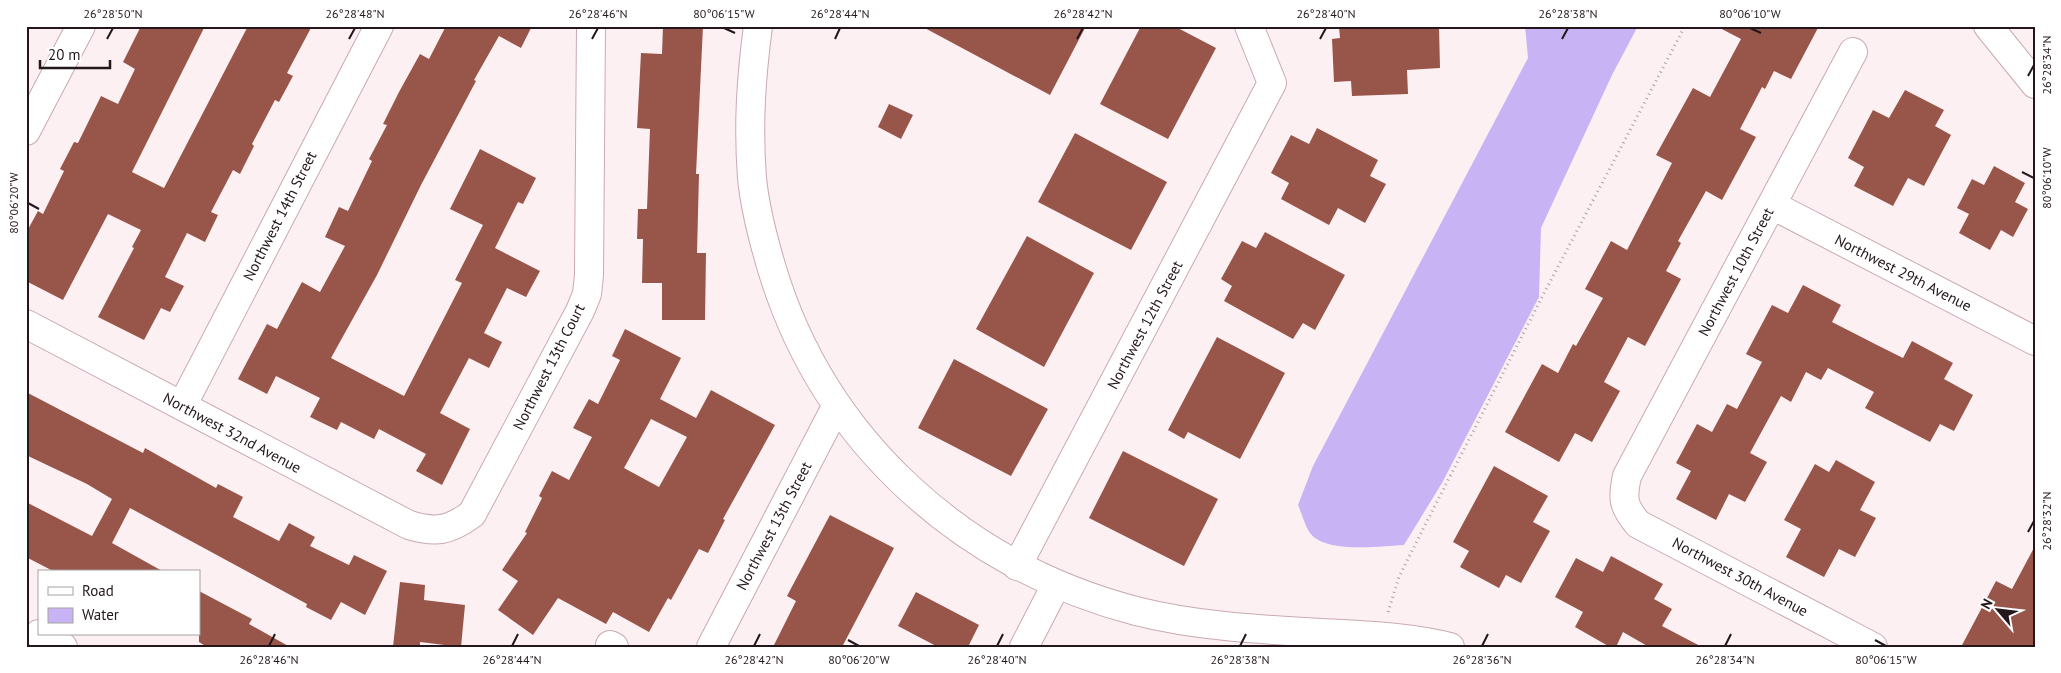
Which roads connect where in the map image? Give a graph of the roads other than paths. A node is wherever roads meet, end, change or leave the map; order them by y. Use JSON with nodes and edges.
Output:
{"nodes":[{"id":1,"x":81,"y":26,"type":"edge"},
{"id":2,"x":379,"y":26,"type":"edge"},
{"id":3,"x":591,"y":26,"type":"edge"},
{"id":4,"x":758,"y":26,"type":"edge"},
{"id":5,"x":1249,"y":26,"type":"edge"},
{"id":6,"x":1988,"y":26,"type":"edge"},
{"id":7,"x":1853,"y":52,"type":"dead end"},
{"id":8,"x":2035,"y":84,"type":"edge"},
{"id":9,"x":26,"y":131,"type":"edge"},
{"id":10,"x":1772,"y":205,"type":"junction"},
{"id":11,"x":26,"y":324,"type":"edge"},
{"id":12,"x":2035,"y":341,"type":"edge"},
{"id":13,"x":837,"y":405,"type":"junction"},
{"id":14,"x":182,"y":406,"type":"junction"},
{"id":15,"x":1623,"y":493,"type":"joint"},
{"id":16,"x":442,"y":530,"type":"joint"},
{"id":17,"x":1017,"y":566,"type":"junction"},
{"id":18,"x":1056,"y":585,"type":"junction"},
{"id":19,"x":26,"y":627,"type":"edge"},
{"id":20,"x":38,"y":633,"type":"edge"},
{"id":21,"x":43,"y":636,"type":"edge"},
{"id":22,"x":1339,"y":640,"type":"edge"},
{"id":23,"x":63,"y":647,"type":"edge"},
{"id":24,"x":711,"y":647,"type":"edge"},
{"id":25,"x":1024,"y":647,"type":"edge"},
{"id":26,"x":1450,"y":647,"type":"edge"},
{"id":27,"x":1873,"y":647,"type":"edge"}],
"edges":[{"from":1,"to":9,"type":"street"},
{"from":2,"to":14,"type":"street","name":"Northwest 14th Street"},
{"from":3,"to":16,"type":"street","name":"Northwest 13th Court"},
{"from":4,"to":13,"type":"street"},
{"from":5,"to":17,"type":"street","name":"Northwest 12th Street"},
{"from":6,"to":8,"type":"street"},
{"from":7,"to":10,"type":"street","name":"Northwest 10th Street"},
{"from":10,"to":12,"type":"street","name":"Northwest 29th Avenue"},
{"from":10,"to":15,"type":"street","name":"Northwest 10th Street"},
{"from":11,"to":14,"type":"street","name":"Northwest 32nd Avenue"},
{"from":13,"to":17,"type":"street"},
{"from":13,"to":24,"type":"street","name":"Northwest 13th Street"},
{"from":14,"to":16,"type":"street","name":"Northwest 32nd Avenue"},
{"from":15,"to":27,"type":"street","name":"Northwest 30th Avenue"},
{"from":17,"to":18,"type":"street"},
{"from":18,"to":22,"type":"street"},
{"from":18,"to":25,"type":"street"},
{"from":19,"to":20,"type":"street"},
{"from":21,"to":23,"type":"street"},
{"from":22,"to":26,"type":"street"}]}
